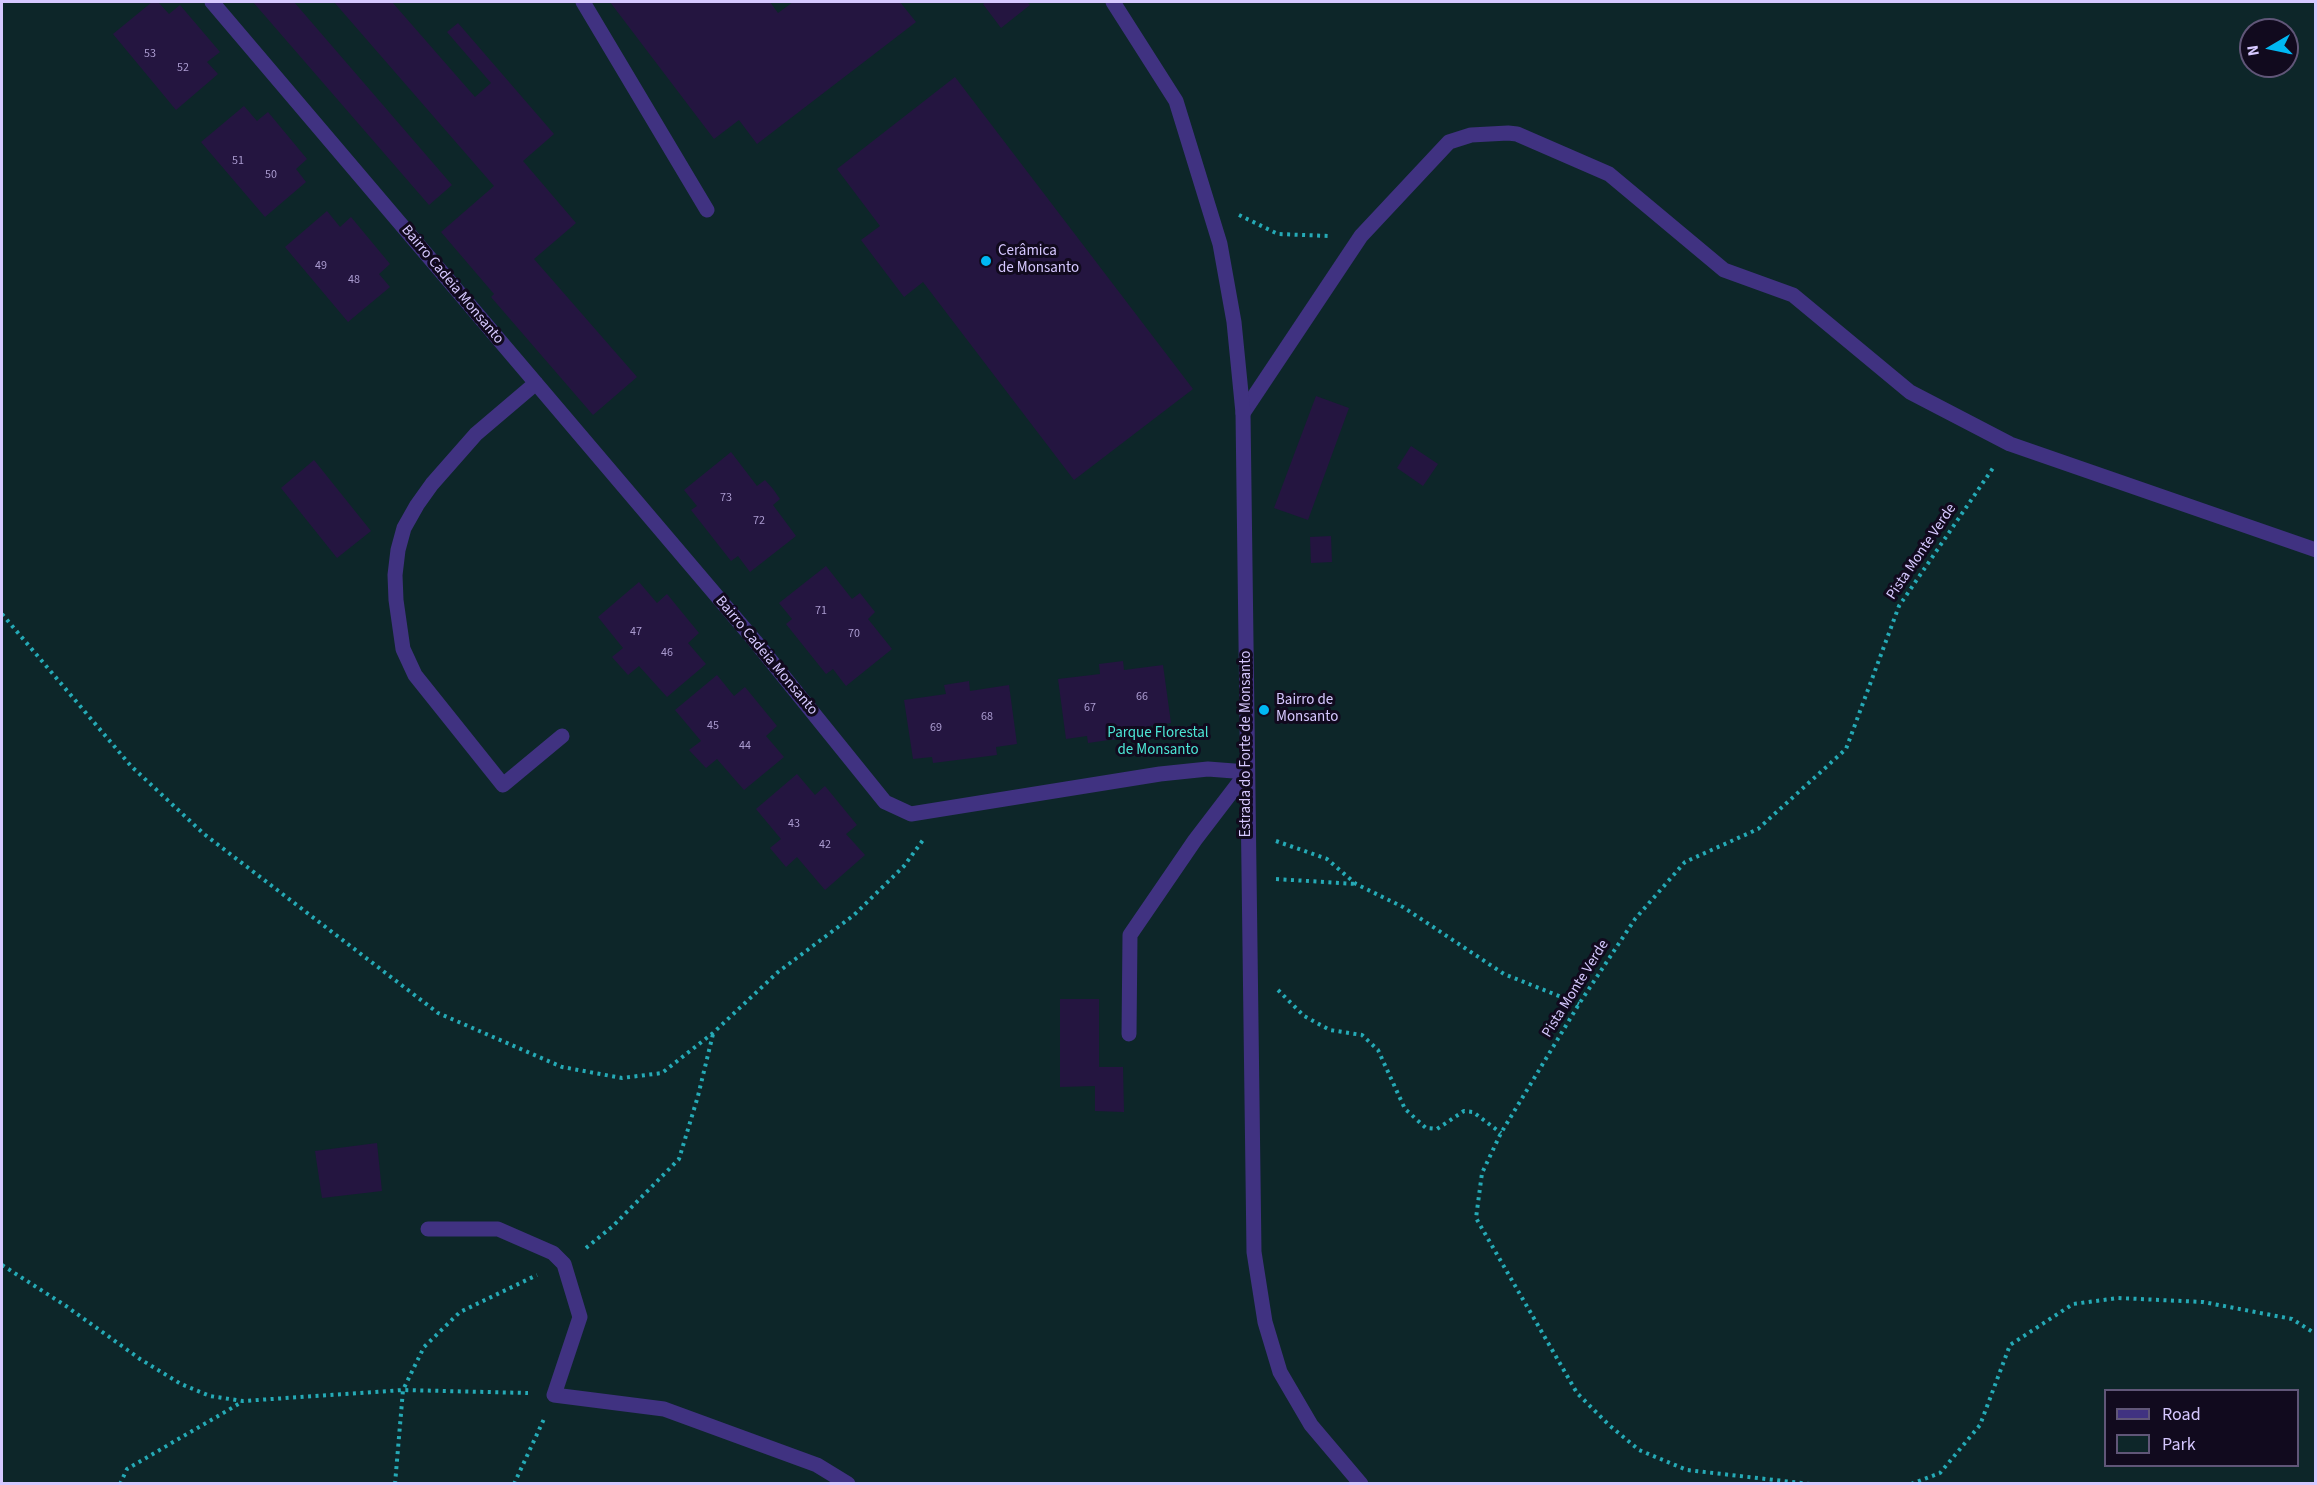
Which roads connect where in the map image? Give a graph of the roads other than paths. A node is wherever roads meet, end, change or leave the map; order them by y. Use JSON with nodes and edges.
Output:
{"nodes":[{"id":1,"x":212,"y":2,"type":"edge"},
{"id":2,"x":583,"y":2,"type":"edge"},
{"id":3,"x":1113,"y":2,"type":"edge"},
{"id":4,"x":707,"y":210,"type":"dead end"},
{"id":5,"x":536,"y":383,"type":"junction"},
{"id":6,"x":1243,"y":413,"type":"junction"},
{"id":7,"x":2316,"y":550,"type":"edge"},
{"id":8,"x":562,"y":736,"type":"dead end"},
{"id":9,"x":1247,"y":772,"type":"junction"},
{"id":10,"x":1129,"y":1034,"type":"dead end"},
{"id":11,"x":428,"y":1229,"type":"dead end"},
{"id":12,"x":1358,"y":1483,"type":"edge"},
{"id":13,"x":848,"y":1484,"type":"edge"}],
"edges":[{"from":1,"to":5,"type":"street","name":"Bairro Cadeia Monsanto"},
{"from":2,"to":4,"type":"street"},
{"from":3,"to":6,"type":"street","name":"Estrada do Forte de Monsanto"},
{"from":5,"to":8,"type":"street"},
{"from":5,"to":9,"type":"street","name":"Bairro Cadeia Monsanto"},
{"from":6,"to":7,"type":"street"},
{"from":6,"to":9,"type":"street","name":"Estrada do Forte de Monsanto"},
{"from":9,"to":10,"type":"street"},
{"from":9,"to":12,"type":"street","name":"Estrada do Forte de Monsanto"},
{"from":11,"to":13,"type":"street"}]}
